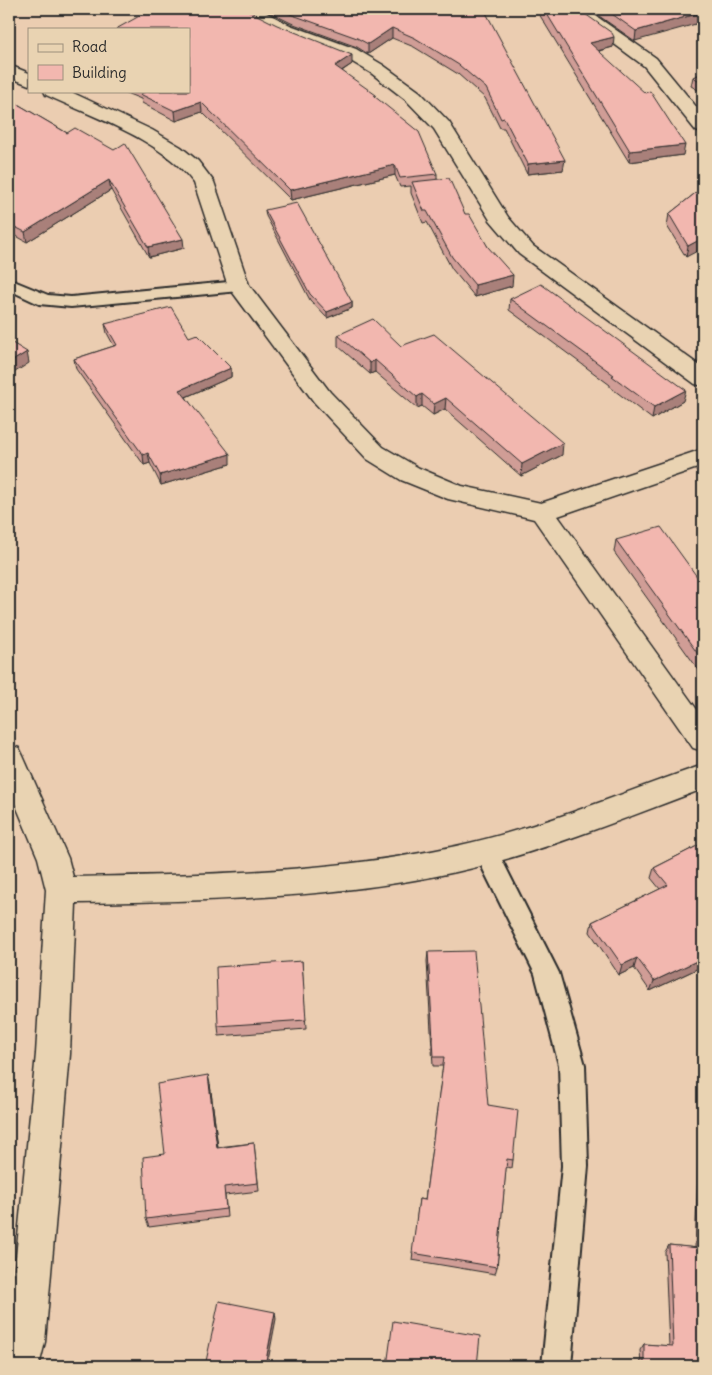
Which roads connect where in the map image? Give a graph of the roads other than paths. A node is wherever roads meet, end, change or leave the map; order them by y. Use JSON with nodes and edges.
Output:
{"nodes":[{"id":1,"x":246,"y":9,"type":"edge"},
{"id":2,"x":575,"y":9,"type":"edge"},
{"id":3,"x":9,"y":70,"type":"edge"},
{"id":4,"x":28,"y":80,"type":"edge"},
{"id":5,"x":55,"y":92,"type":"edge"},
{"id":6,"x":703,"y":127,"type":"edge"},
{"id":7,"x":9,"y":284,"type":"edge"},
{"id":8,"x":239,"y":286,"type":"junction"},
{"id":9,"x":703,"y":379,"type":"edge"},
{"id":10,"x":703,"y":457,"type":"edge"},
{"id":11,"x":542,"y":512,"type":"junction"},
{"id":12,"x":703,"y":740,"type":"edge"},
{"id":13,"x":9,"y":756,"type":"edge"},
{"id":14,"x":703,"y":777,"type":"edge"},
{"id":15,"x":486,"y":851,"type":"junction"},
{"id":16,"x":61,"y":890,"type":"junction"},
{"id":17,"x":20,"y":1366,"type":"edge"},
{"id":18,"x":557,"y":1366,"type":"edge"}],
"edges":[{"from":1,"to":9,"type":"street"},
{"from":2,"to":6,"type":"street"},
{"from":3,"to":4,"type":"street"},
{"from":5,"to":8,"type":"street"},
{"from":7,"to":8,"type":"lane"},
{"from":8,"to":11,"type":"street"},
{"from":10,"to":11,"type":"street"},
{"from":11,"to":12,"type":"street"},
{"from":13,"to":16,"type":"street"},
{"from":14,"to":15,"type":"street"},
{"from":15,"to":16,"type":"street"},
{"from":15,"to":18,"type":"lane"},
{"from":16,"to":17,"type":"street"}]}
